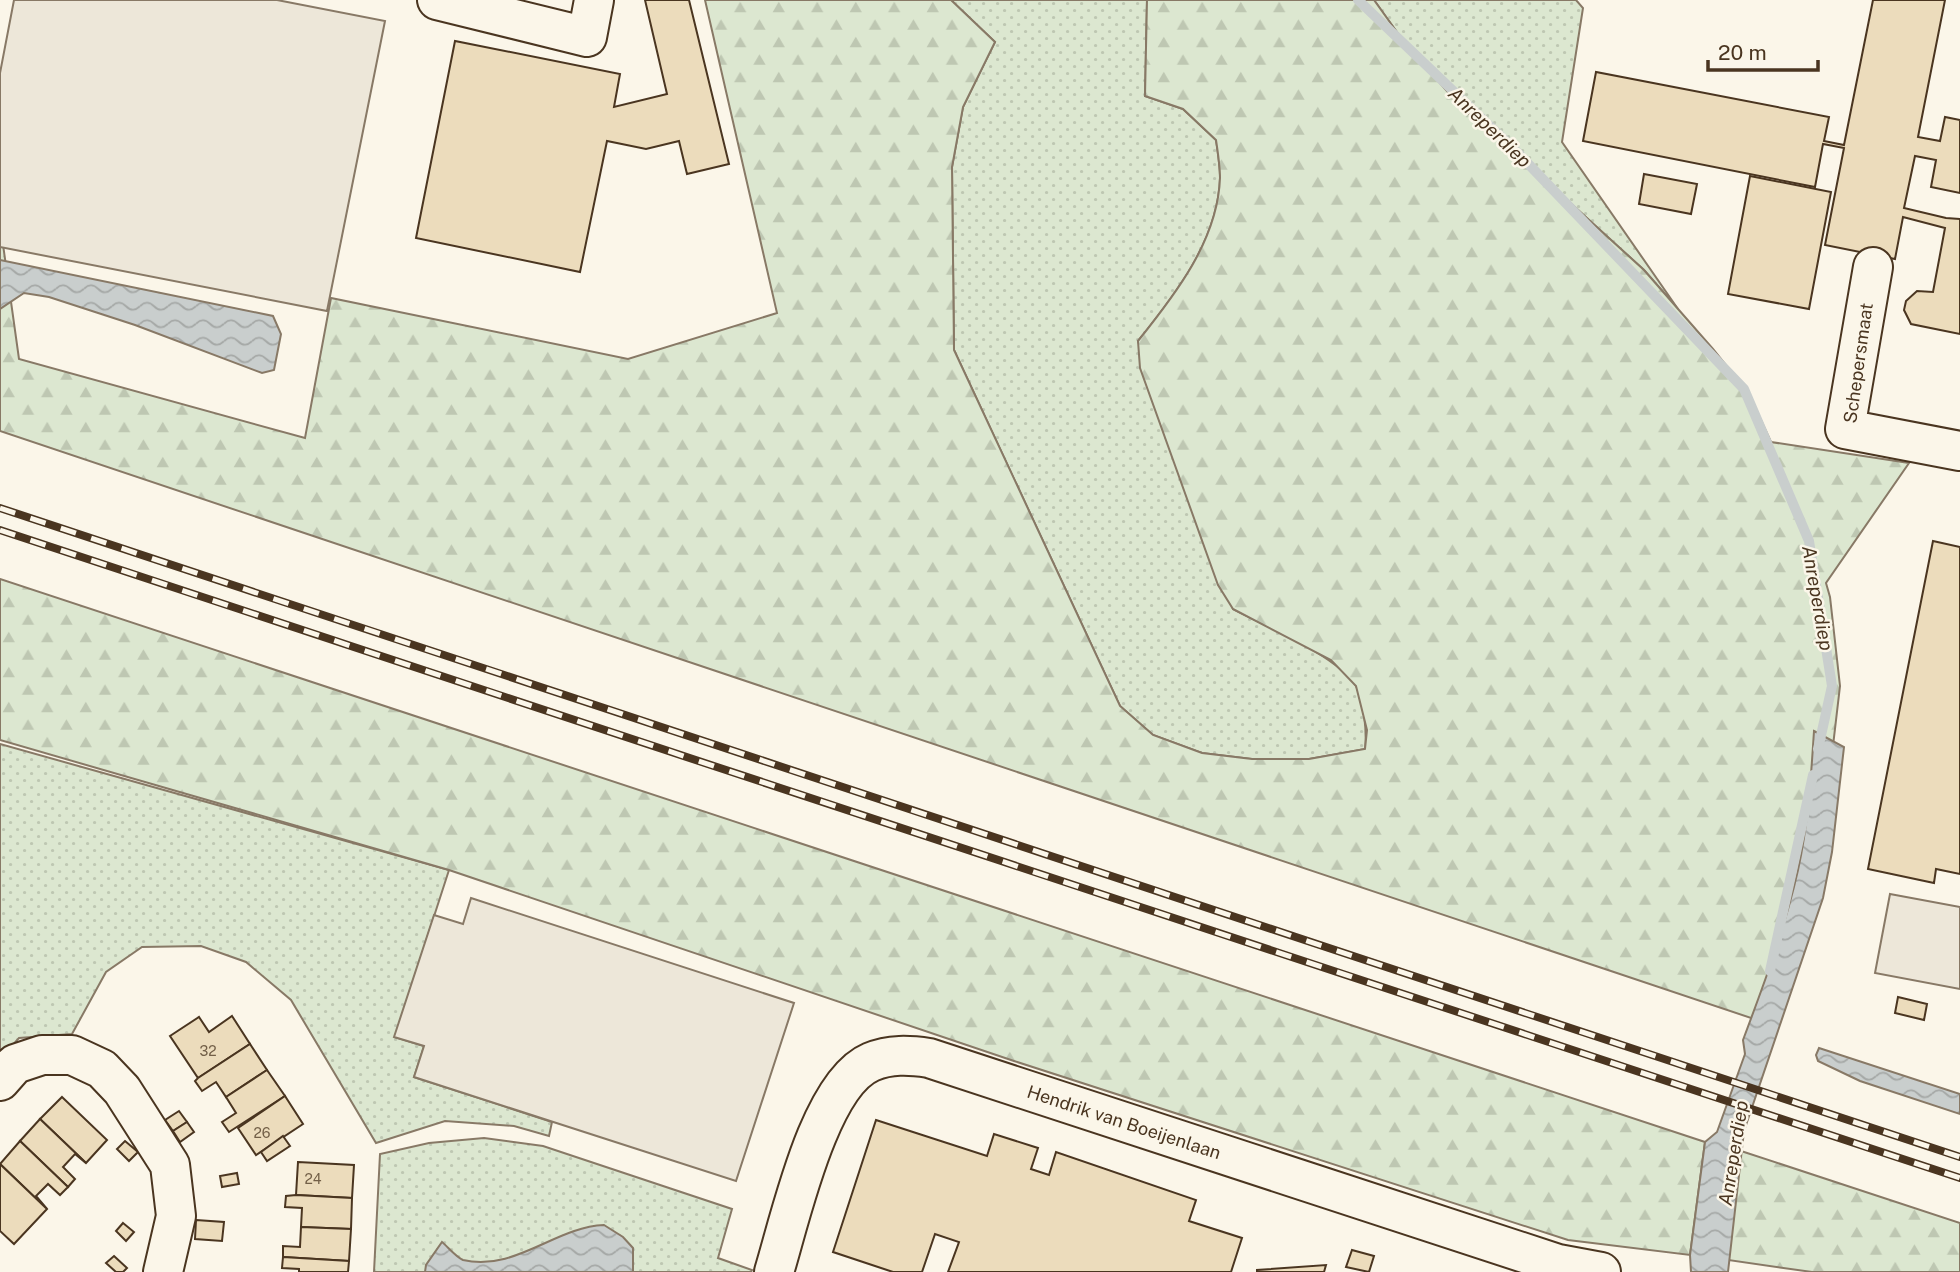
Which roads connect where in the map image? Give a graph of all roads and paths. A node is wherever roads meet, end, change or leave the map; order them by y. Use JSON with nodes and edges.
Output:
{"nodes":[{"id":1,"x":438,"y":0,"type":"edge"},
{"id":2,"x":594,"y":0,"type":"edge"},
{"id":3,"x":1873,"y":267,"type":"dead end"},
{"id":4,"x":1960,"y":451,"type":"edge"},
{"id":5,"x":0,"y":1081,"type":"edge"},
{"id":6,"x":1558,"y":1268,"type":"edge"},
{"id":7,"x":163,"y":1272,"type":"edge"},
{"id":8,"x":774,"y":1272,"type":"edge"},
{"id":9,"x":1601,"y":1272,"type":"edge"}],
"edges":[{"from":1,"to":2,"type":"street"},
{"from":3,"to":4,"type":"street","name":"Schepersmaat"},
{"from":5,"to":7,"type":"street"},
{"from":6,"to":8,"type":"street","name":"Hendrik van Boeijenlaan"},
{"from":6,"to":9,"type":"street","name":"Hendrik van Boeijenlaan"}]}
